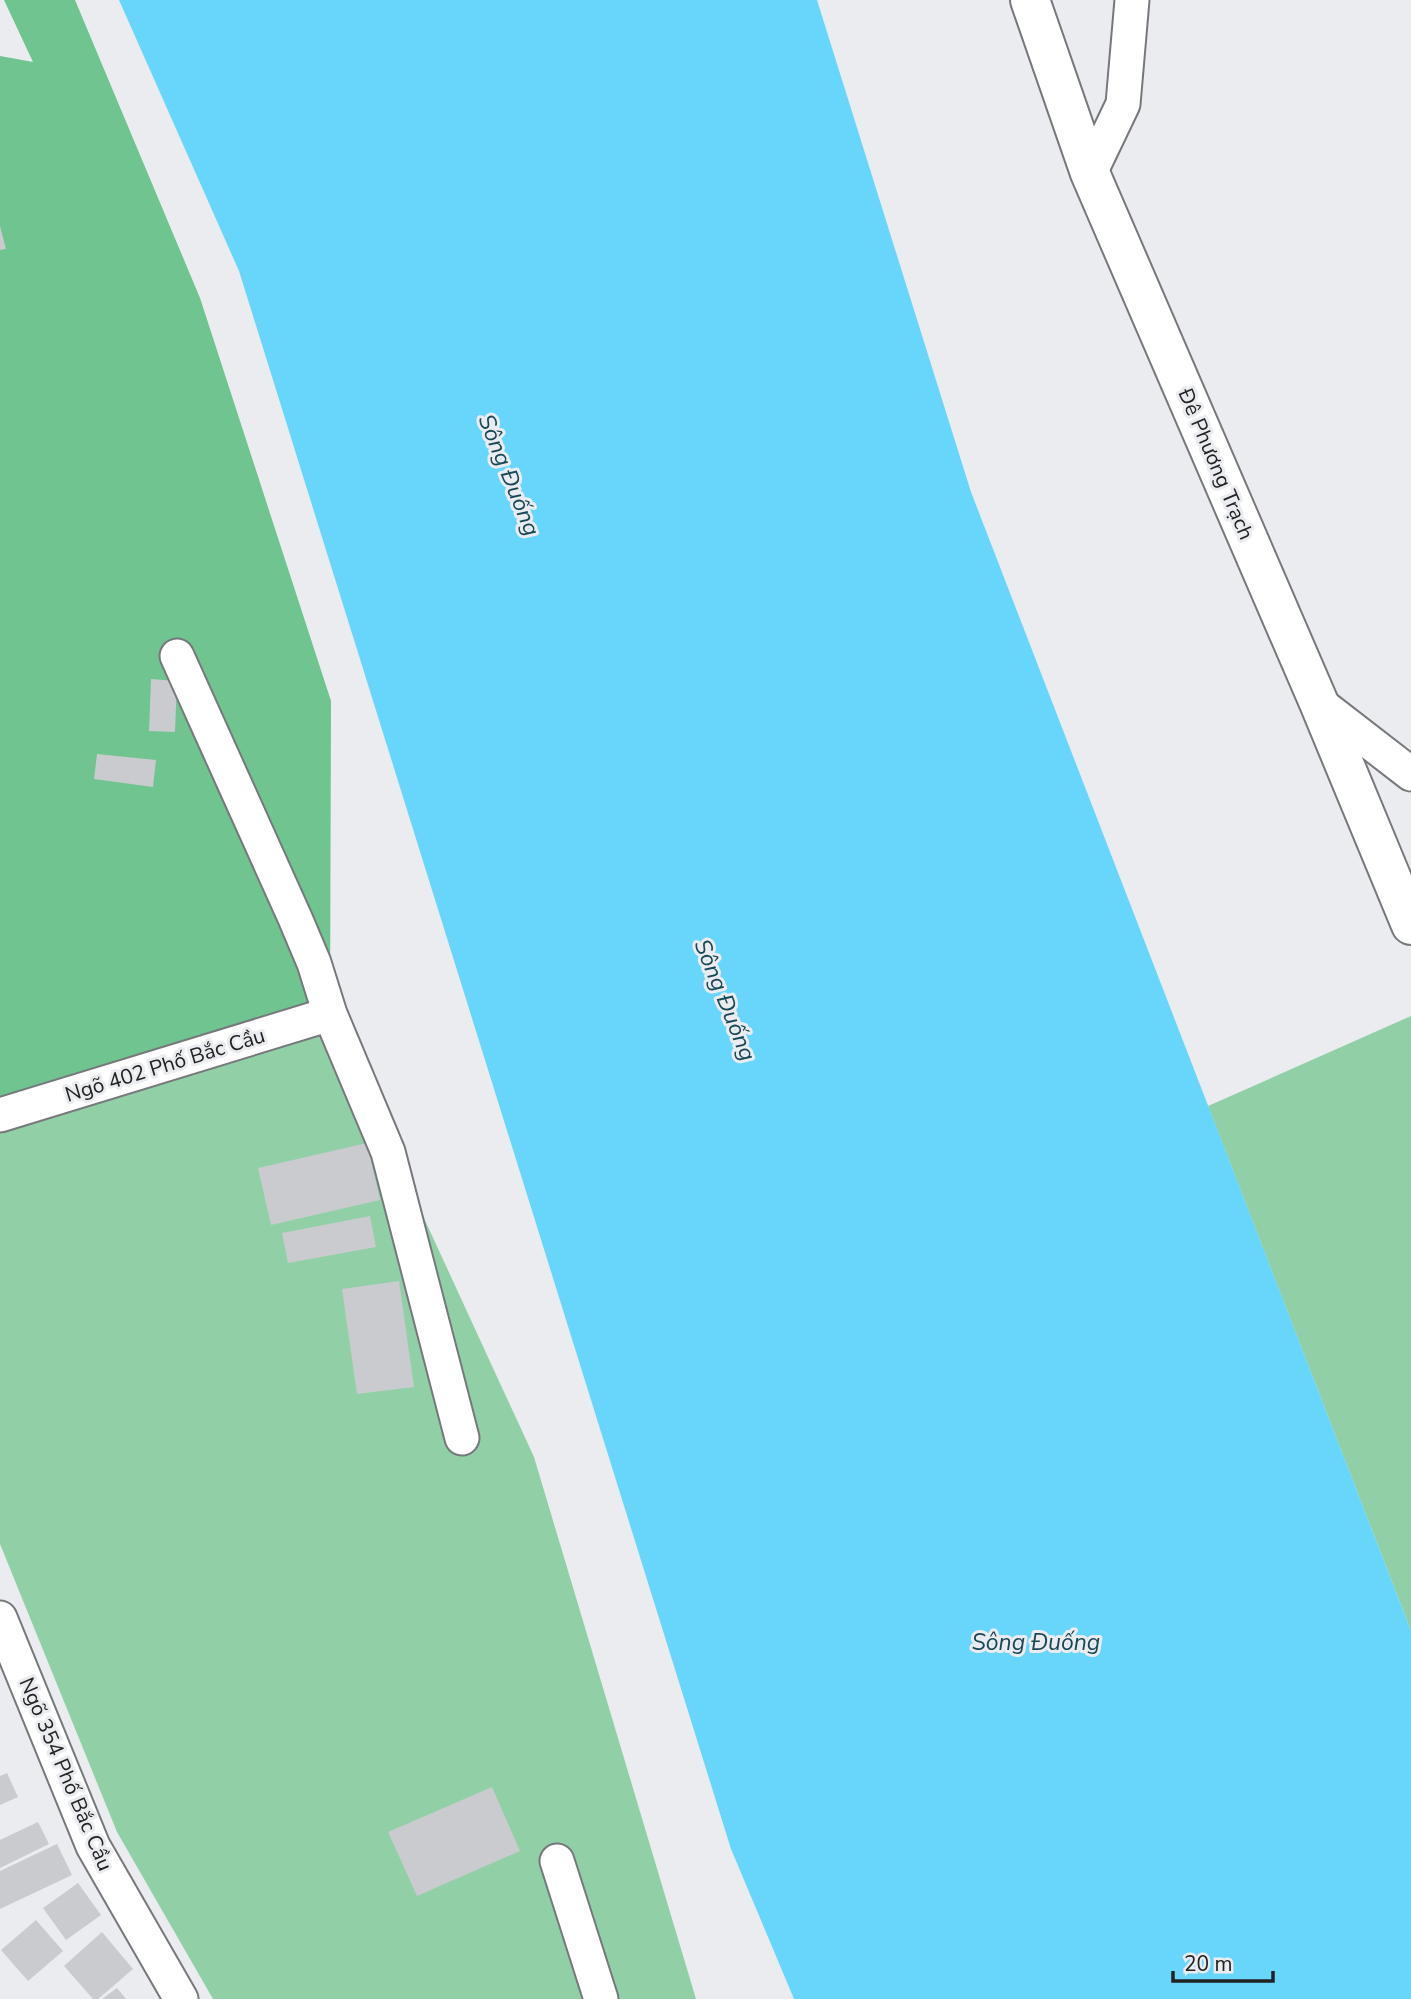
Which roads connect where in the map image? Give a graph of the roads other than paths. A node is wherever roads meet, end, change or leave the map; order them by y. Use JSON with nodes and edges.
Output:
{"nodes":[{"id":1,"x":1030,"y":0,"type":"edge"},
{"id":2,"x":1132,"y":0,"type":"edge"},
{"id":3,"x":1090,"y":173,"type":"junction"},
{"id":4,"x":177,"y":656,"type":"dead end"},
{"id":5,"x":1319,"y":703,"type":"junction"},
{"id":6,"x":1411,"y":774,"type":"edge"},
{"id":7,"x":1411,"y":925,"type":"edge"},
{"id":8,"x":330,"y":1014,"type":"junction"},
{"id":9,"x":0,"y":1115,"type":"edge"},
{"id":10,"x":462,"y":1438,"type":"dead end"},
{"id":11,"x":0,"y":1618,"type":"edge"},
{"id":12,"x":557,"y":1861,"type":"dead end"},
{"id":13,"x":181,"y":1999,"type":"edge"},
{"id":14,"x":601,"y":1999,"type":"edge"}],
"edges":[{"from":1,"to":3,"type":"main road","name":"Đê Phương Trạch"},
{"from":2,"to":3,"type":"street"},
{"from":3,"to":5,"type":"main road","name":"Đê Phương Trạch"},
{"from":4,"to":8,"type":"street"},
{"from":5,"to":6,"type":"street"},
{"from":5,"to":7,"type":"main road","name":"Đê Phương Trạch"},
{"from":8,"to":9,"type":"street","name":"Ngõ 402 Phố Bắc Cầu"},
{"from":8,"to":10,"type":"street"},
{"from":11,"to":13,"type":"street","name":"Ngõ 354 Phố Bắc Cầu"},
{"from":12,"to":14,"type":"street"}]}
